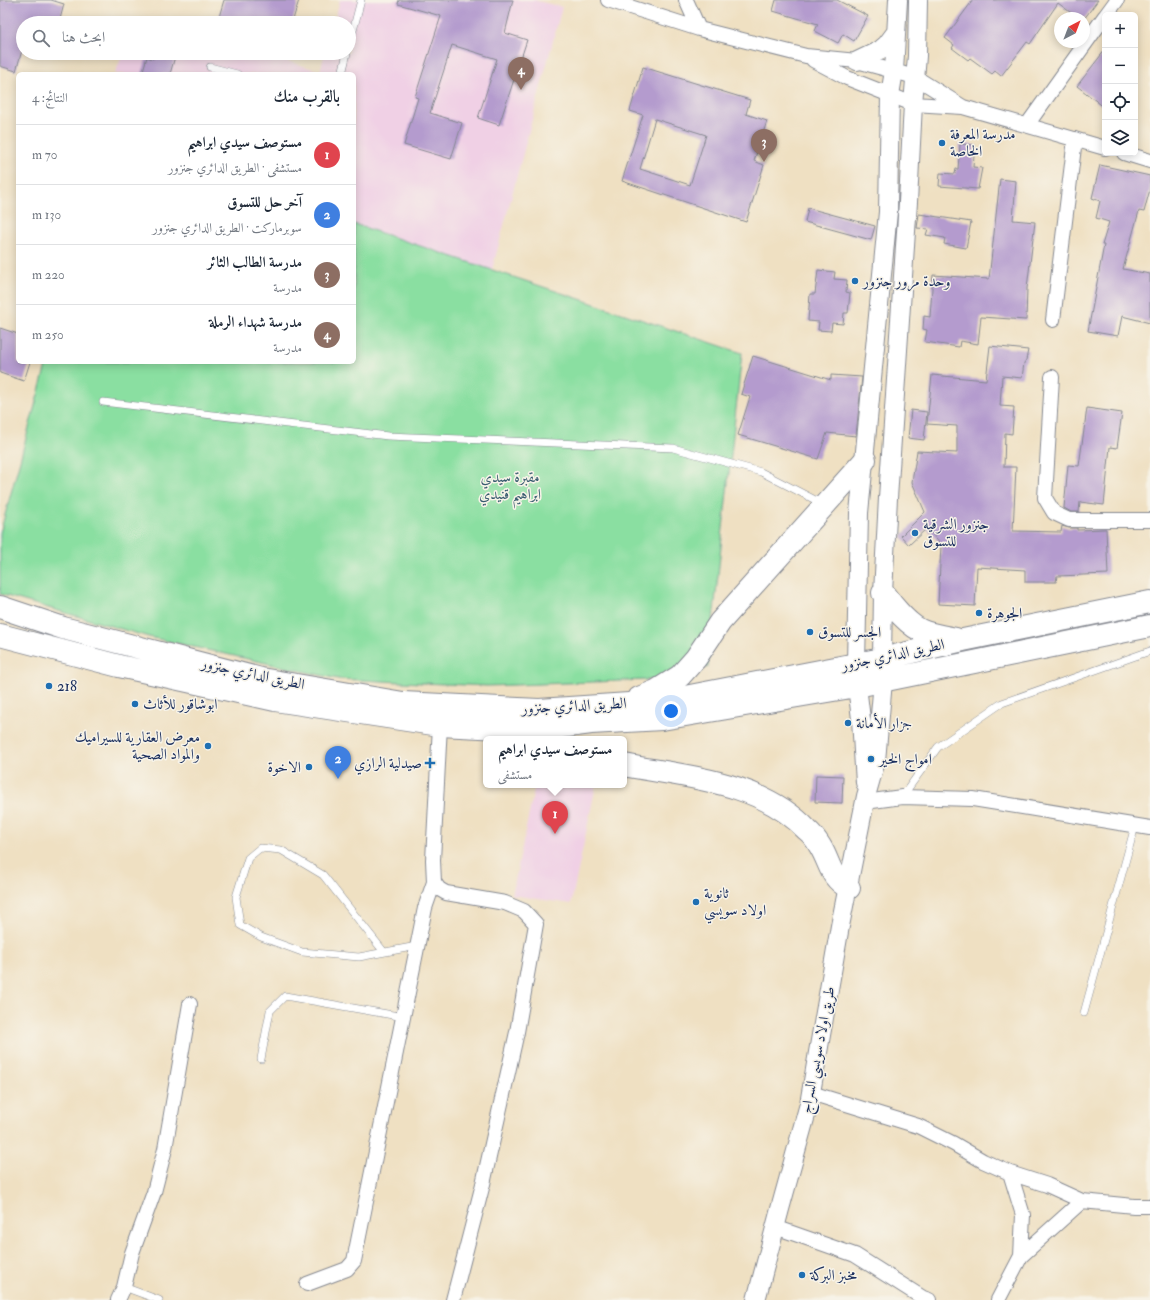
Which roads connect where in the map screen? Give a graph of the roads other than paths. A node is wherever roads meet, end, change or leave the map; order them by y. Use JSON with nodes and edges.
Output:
{"nodes":[{"id":1,"x":361,"y":0,"type":"edge"},
{"id":2,"x":608,"y":0,"type":"edge"},
{"id":3,"x":686,"y":0,"type":"edge"},
{"id":4,"x":898,"y":0,"type":"edge"},
{"id":5,"x":918,"y":0,"type":"edge"},
{"id":6,"x":1116,"y":0,"type":"edge"},
{"id":7,"x":1108,"y":12,"type":"edge"},
{"id":8,"x":356,"y":19,"type":"edge"},
{"id":9,"x":1102,"y":20,"type":"edge"},
{"id":10,"x":699,"y":29,"type":"junction"},
{"id":11,"x":896,"y":32,"type":"junction"},
{"id":12,"x":806,"y":56,"type":"junction"},
{"id":13,"x":345,"y":60,"type":"edge"},
{"id":14,"x":857,"y":61,"type":"junction"},
{"id":15,"x":210,"y":67,"type":"dead end"},
{"id":16,"x":894,"y":71,"type":"junction"},
{"id":17,"x":229,"y":72,"type":"edge"},
{"id":18,"x":342,"y":72,"type":"edge"},
{"id":19,"x":915,"y":77,"type":"junction"},
{"id":20,"x":890,"y":94,"type":"junction"},
{"id":21,"x":913,"y":104,"type":"junction"},
{"id":22,"x":963,"y":107,"type":"junction"},
{"id":23,"x":1027,"y":125,"type":"junction"},
{"id":24,"x":1075,"y":139,"type":"junction"},
{"id":25,"x":1102,"y":147,"type":"edge"},
{"id":26,"x":1134,"y":156,"type":"edge"},
{"id":27,"x":1150,"y":161,"type":"edge"},
{"id":28,"x":1053,"y":320,"type":"dead end"},
{"id":29,"x":1052,"y":377,"type":"dead end"},
{"id":30,"x":104,"y":402,"type":"dead end"},
{"id":31,"x":891,"y":450,"type":"junction"},
{"id":32,"x":865,"y":453,"type":"junction"},
{"id":33,"x":824,"y":505,"type":"junction"},
{"id":34,"x":1150,"y":520,"type":"edge"},
{"id":35,"x":883,"y":593,"type":"junction"},
{"id":36,"x":1150,"y":602,"type":"edge"},
{"id":37,"x":0,"y":607,"type":"edge"},
{"id":38,"x":1150,"y":626,"type":"edge"},
{"id":39,"x":0,"y":635,"type":"edge"},
{"id":40,"x":963,"y":640,"type":"junction"},
{"id":41,"x":1150,"y":651,"type":"edge"},
{"id":42,"x":882,"y":659,"type":"junction"},
{"id":43,"x":856,"y":664,"type":"junction"},
{"id":44,"x":883,"y":681,"type":"junction"},
{"id":45,"x":857,"y":686,"type":"junction"},
{"id":46,"x":625,"y":704,"type":"junction"},
{"id":47,"x":440,"y":725,"type":"junction"},
{"id":48,"x":540,"y":726,"type":"edge"},
{"id":49,"x":627,"y":766,"type":"edge"},
{"id":50,"x":902,"y":797,"type":"junction"},
{"id":51,"x":866,"y":799,"type":"junction"},
{"id":52,"x":1135,"y":826,"type":"junction"},
{"id":53,"x":1150,"y":828,"type":"edge"},
{"id":54,"x":434,"y":882,"type":"junction"},
{"id":55,"x":848,"y":888,"type":"junction"},
{"id":56,"x":418,"y":946,"type":"junction"},
{"id":57,"x":384,"y":952,"type":"junction"},
{"id":58,"x":190,"y":1004,"type":"dead end"},
{"id":59,"x":1084,"y":1013,"type":"dead end"},
{"id":60,"x":404,"y":1017,"type":"junction"},
{"id":61,"x":261,"y":1059,"type":"dead end"},
{"id":62,"x":811,"y":1093,"type":"junction"},
{"id":63,"x":1010,"y":1173,"type":"junction"},
{"id":64,"x":1082,"y":1201,"type":"junction"},
{"id":65,"x":1150,"y":1206,"type":"edge"},
{"id":66,"x":775,"y":1227,"type":"junction"},
{"id":67,"x":1021,"y":1256,"type":"junction"},
{"id":68,"x":307,"y":1284,"type":"dead end"},
{"id":69,"x":124,"y":1287,"type":"junction"},
{"id":70,"x":118,"y":1300,"type":"edge"},
{"id":71,"x":159,"y":1300,"type":"edge"},
{"id":72,"x":453,"y":1300,"type":"edge"},
{"id":73,"x":756,"y":1300,"type":"edge"},
{"id":74,"x":929,"y":1300,"type":"edge"},
{"id":75,"x":998,"y":1300,"type":"edge"}],
"edges":[{"from":1,"to":8,"type":"lane"},
{"from":2,"to":10,"type":"street"},
{"from":3,"to":10,"type":"street"},
{"from":4,"to":11,"type":"street"},
{"from":5,"to":19,"type":"street"},
{"from":6,"to":7,"type":"street"},
{"from":9,"to":23,"type":"street"},
{"from":10,"to":12,"type":"street"},
{"from":11,"to":14,"type":"street"},
{"from":11,"to":16,"type":"street"},
{"from":12,"to":14,"type":"street"},
{"from":12,"to":20,"type":"street"},
{"from":13,"to":18,"type":"lane"},
{"from":14,"to":16,"type":"street"},
{"from":15,"to":17,"type":"lane"},
{"from":16,"to":19,"type":"street"},
{"from":16,"to":20,"type":"street"},
{"from":19,"to":21,"type":"street"},
{"from":19,"to":22,"type":"street"},
{"from":20,"to":21,"type":"street"},
{"from":20,"to":32,"type":"street"},
{"from":21,"to":22,"type":"street"},
{"from":21,"to":31,"type":"street"},
{"from":22,"to":23,"type":"street"},
{"from":23,"to":24,"type":"street"},
{"from":24,"to":25,"type":"street"},
{"from":24,"to":28,"type":"street"},
{"from":26,"to":27,"type":"street"},
{"from":29,"to":34,"type":"street"},
{"from":30,"to":33,"type":"lane"},
{"from":31,"to":32,"type":"street"},
{"from":31,"to":35,"type":"street"},
{"from":32,"to":33,"type":"main road"},
{"from":32,"to":43,"type":"street"},
{"from":33,"to":46,"type":"main road"},
{"from":35,"to":40,"type":"main road"},
{"from":35,"to":42,"type":"street"},
{"from":36,"to":40,"type":"main road","name":"الطريق الدائري جنزور"},
{"from":37,"to":48,"type":"main road","name":"الطريق الدائري جنزور"},
{"from":38,"to":44,"type":"main road","name":"الطريق الدائري جنزور"},
{"from":39,"to":47,"type":"main road","name":"الطريق الدائري جنزور"},
{"from":40,"to":42,"type":"main road","name":"الطريق الدائري جنزور"},
{"from":41,"to":50,"type":"lane"},
{"from":42,"to":43,"type":"main road","name":"الطريق الدائري جنزور"},
{"from":43,"to":46,"type":"main road","name":"الطريق الدائري جنزور"},
{"from":44,"to":45,"type":"main road","name":"الطريق الدائري جنزور"},
{"from":44,"to":51,"type":"street"},
{"from":45,"to":48,"type":"main road","name":"الطريق الدائري جنزور"},
{"from":45,"to":51,"type":"street"},
{"from":46,"to":48,"type":"main road","name":"الطريق الدائري جنزور"},
{"from":47,"to":48,"type":"main road","name":"الطريق الدائري جنزور"},
{"from":47,"to":54,"type":"street"},
{"from":49,"to":55,"type":"main road"},
{"from":50,"to":51,"type":"street"},
{"from":50,"to":52,"type":"street"},
{"from":51,"to":55,"type":"street","name":"طريق اولاد سويسي السراج"},
{"from":52,"to":53,"type":"street"},
{"from":52,"to":59,"type":"lane"},
{"from":54,"to":56,"type":"street"},
{"from":54,"to":72,"type":"street"},
{"from":55,"to":62,"type":"street","name":"طريق اولاد سويسي السراج"},
{"from":56,"to":57,"type":"lane"},
{"from":56,"to":60,"type":"street"},
{"from":57,"to":57,"type":"lane"},
{"from":58,"to":69,"type":"street"},
{"from":60,"to":61,"type":"lane"},
{"from":60,"to":68,"type":"street"},
{"from":62,"to":63,"type":"street"},
{"from":62,"to":66,"type":"street","name":"طريق اولاد سويسي السراج"},
{"from":63,"to":64,"type":"street"},
{"from":63,"to":67,"type":"street"},
{"from":64,"to":65,"type":"street"},
{"from":64,"to":67,"type":"street"},
{"from":66,"to":73,"type":"street","name":"طريق اولاد سويسي السراج"},
{"from":66,"to":74,"type":"street"},
{"from":67,"to":75,"type":"street"},
{"from":69,"to":70,"type":"street"},
{"from":69,"to":71,"type":"lane"}]}
